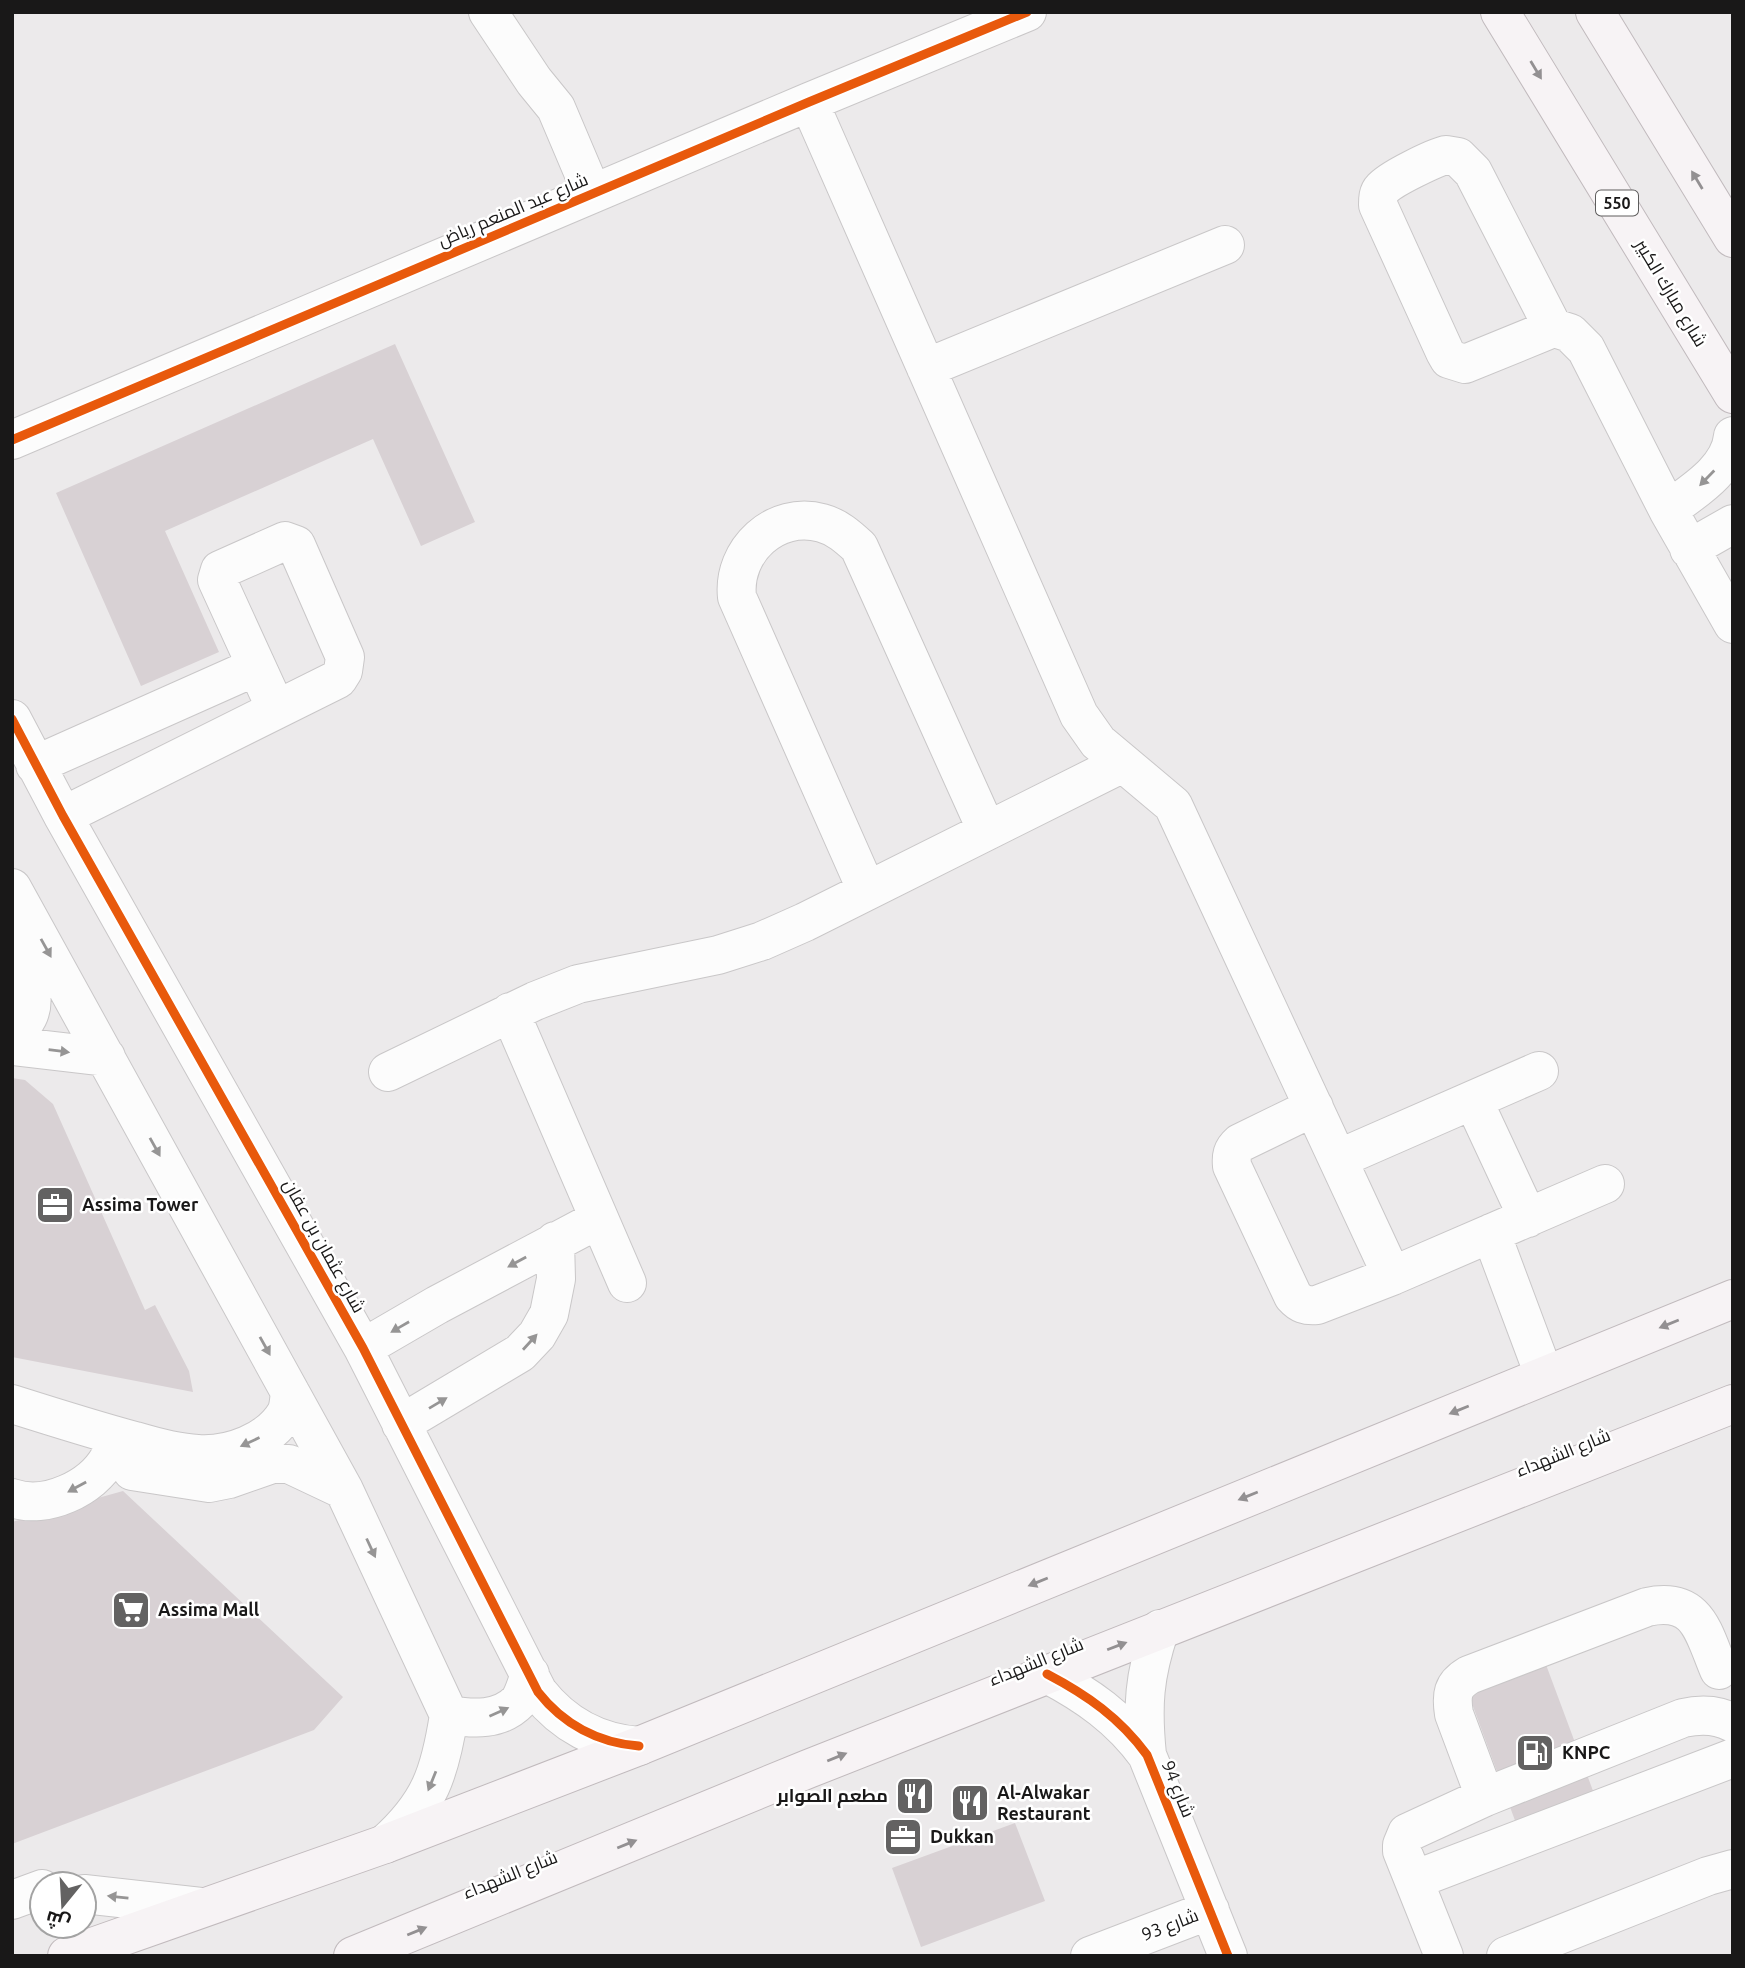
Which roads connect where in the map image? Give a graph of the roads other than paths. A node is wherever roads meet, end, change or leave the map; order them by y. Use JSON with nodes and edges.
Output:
{"nodes":[{"id":1,"x":488,"y":12,"type":"edge"},
{"id":2,"x":1027,"y":12,"type":"edge"},
{"id":3,"x":1500,"y":12,"type":"edge"},
{"id":4,"x":1595,"y":12,"type":"edge"},
{"id":5,"x":809,"y":102,"type":"junction"},
{"id":6,"x":592,"y":193,"type":"junction"},
{"id":7,"x":1733,"y":238,"type":"edge"},
{"id":8,"x":1225,"y":245,"type":"dead end"},
{"id":9,"x":1548,"y":326,"type":"junction"},
{"id":10,"x":926,"y":368,"type":"junction"},
{"id":11,"x":1728,"y":386,"type":"edge"},
{"id":12,"x":1733,"y":425,"type":"edge"},
{"id":13,"x":1733,"y":436,"type":"edge"},
{"id":14,"x":12,"y":440,"type":"edge"},
{"id":15,"x":1668,"y":510,"type":"junction"},
{"id":16,"x":1733,"y":524,"type":"edge"},
{"id":17,"x":1689,"y":549,"type":"junction"},
{"id":18,"x":1733,"y":624,"type":"edge"},
{"id":19,"x":255,"y":667,"type":"junction"},
{"id":20,"x":276,"y":709,"type":"junction"},
{"id":21,"x":12,"y":719,"type":"edge"},
{"id":22,"x":1123,"y":763,"type":"junction"},
{"id":23,"x":35,"y":765,"type":"junction"},
{"id":24,"x":63,"y":816,"type":"junction"},
{"id":25,"x":987,"y":831,"type":"junction"},
{"id":26,"x":12,"y":888,"type":"edge"},
{"id":27,"x":867,"y":891,"type":"junction"},
{"id":28,"x":12,"y":944,"type":"edge"},
{"id":29,"x":510,"y":1012,"type":"junction"},
{"id":30,"x":12,"y":1034,"type":"edge"},
{"id":31,"x":12,"y":1046,"type":"edge"},
{"id":32,"x":106,"y":1057,"type":"junction"},
{"id":33,"x":1539,"y":1071,"type":"dead end"},
{"id":34,"x":388,"y":1072,"type":"dead end"},
{"id":35,"x":1473,"y":1100,"type":"junction"},
{"id":36,"x":1314,"y":1107,"type":"junction"},
{"id":37,"x":1338,"y":1159,"type":"junction"},
{"id":38,"x":1605,"y":1184,"type":"dead end"},
{"id":39,"x":1528,"y":1217,"type":"junction"},
{"id":40,"x":599,"y":1219,"type":"junction"},
{"id":41,"x":1491,"y":1233,"type":"junction"},
{"id":42,"x":555,"y":1241,"type":"junction"},
{"id":43,"x":1392,"y":1276,"type":"junction"},
{"id":44,"x":627,"y":1283,"type":"dead end"},
{"id":45,"x":1733,"y":1299,"type":"edge"},
{"id":46,"x":363,"y":1348,"type":"junction"},
{"id":47,"x":1544,"y":1375,"type":"junction"},
{"id":48,"x":290,"y":1392,"type":"junction"},
{"id":49,"x":12,"y":1404,"type":"edge"},
{"id":50,"x":1732,"y":1404,"type":"edge"},
{"id":51,"x":401,"y":1424,"type":"junction"},
{"id":52,"x":115,"y":1436,"type":"junction"},
{"id":53,"x":132,"y":1471,"type":"dead end"},
{"id":54,"x":344,"y":1490,"type":"junction"},
{"id":55,"x":12,"y":1498,"type":"edge"},
{"id":56,"x":1160,"y":1629,"type":"junction"},
{"id":57,"x":1719,"y":1671,"type":"dead end"},
{"id":58,"x":530,"y":1674,"type":"junction"},
{"id":59,"x":1047,"y":1674,"type":"junction"},
{"id":60,"x":449,"y":1715,"type":"junction"},
{"id":61,"x":1733,"y":1723,"type":"edge"},
{"id":62,"x":639,"y":1746,"type":"junction"},
{"id":63,"x":1147,"y":1755,"type":"junction"},
{"id":64,"x":1733,"y":1758,"type":"edge"},
{"id":65,"x":1485,"y":1797,"type":"junction"},
{"id":66,"x":385,"y":1844,"type":"junction"},
{"id":67,"x":1733,"y":1868,"type":"edge"},
{"id":68,"x":1414,"y":1880,"type":"junction"},
{"id":69,"x":98,"y":1896,"type":"edge"},
{"id":70,"x":201,"y":1907,"type":"junction"},
{"id":71,"x":1210,"y":1910,"type":"junction"},
{"id":72,"x":104,"y":1946,"type":"edge"},
{"id":73,"x":66,"y":1956,"type":"edge"},
{"id":74,"x":353,"y":1956,"type":"edge"},
{"id":75,"x":1090,"y":1956,"type":"edge"},
{"id":76,"x":1228,"y":1956,"type":"edge"},
{"id":77,"x":1444,"y":1956,"type":"edge"},
{"id":78,"x":1506,"y":1956,"type":"edge"}],
"edges":[{"from":1,"to":6,"type":"street"},
{"from":2,"to":5,"type":"street","name":"شارع عبد المنعم رياض"},
{"from":3,"to":11,"type":"main road","name":"شارع مبارك الكبير","number":"550","one_way":true},
{"from":7,"to":4,"type":"main road","one_way":true},
{"from":5,"to":6,"type":"street","name":"شارع عبد المنعم رياض"},
{"from":5,"to":10,"type":"street"},
{"from":6,"to":14,"type":"street","name":"شارع عبد المنعم رياض"},
{"from":8,"to":10,"type":"street"},
{"from":9,"to":9,"type":"street"},
{"from":9,"to":15,"type":"street"},
{"from":10,"to":22,"type":"street"},
{"from":11,"to":12,"type":"street"},
{"from":13,"to":15,"type":"street","one_way":true},
{"from":15,"to":17,"type":"street"},
{"from":16,"to":17,"type":"street"},
{"from":17,"to":18,"type":"street"},
{"from":19,"to":20,"type":"street"},
{"from":19,"to":20,"type":"street"},
{"from":19,"to":23,"type":"street"},
{"from":20,"to":24,"type":"street"},
{"from":21,"to":23,"type":"street","name":"شارع عثمان بن عفان"},
{"from":22,"to":25,"type":"street"},
{"from":22,"to":36,"type":"street"},
{"from":23,"to":24,"type":"street","name":"شارع عثمان بن عفان"},
{"from":24,"to":46,"type":"street","name":"شارع عثمان بن عفان"},
{"from":25,"to":27,"type":"street"},
{"from":25,"to":27,"type":"street"},
{"from":26,"to":32,"type":"street","one_way":true},
{"from":27,"to":29,"type":"street"},
{"from":28,"to":30,"type":"street"},
{"from":29,"to":34,"type":"street"},
{"from":29,"to":40,"type":"street"},
{"from":31,"to":32,"type":"street","one_way":true},
{"from":32,"to":48,"type":"street","one_way":true},
{"from":33,"to":35,"type":"street"},
{"from":35,"to":37,"type":"street"},
{"from":35,"to":39,"type":"street"},
{"from":36,"to":37,"type":"street"},
{"from":36,"to":43,"type":"street"},
{"from":37,"to":43,"type":"street"},
{"from":38,"to":39,"type":"street"},
{"from":39,"to":41,"type":"street"},
{"from":40,"to":42,"type":"street"},
{"from":40,"to":44,"type":"street"},
{"from":41,"to":43,"type":"street"},
{"from":41,"to":47,"type":"street"},
{"from":42,"to":46,"type":"street","one_way":true},
{"from":51,"to":42,"type":"street","one_way":true},
{"from":45,"to":47,"type":"main road","one_way":true},
{"from":46,"to":51,"type":"street","name":"شارع عثمان بن عفان"},
{"from":47,"to":62,"type":"main road","one_way":true},
{"from":48,"to":52,"type":"street","one_way":true},
{"from":48,"to":54,"type":"street"},
{"from":49,"to":52,"type":"street"},
{"from":50,"to":56,"type":"main road","name":"شارع الشهداء"},
{"from":51,"to":58,"type":"street","name":"شارع عثمان بن عفان"},
{"from":52,"to":55,"type":"street","one_way":true},
{"from":53,"to":54,"type":"street"},
{"from":54,"to":60,"type":"street","one_way":true},
{"from":59,"to":56,"type":"main road","name":"شارع الشهداء","one_way":true},
{"from":56,"to":63,"type":"street","name":"شارع 94"},
{"from":57,"to":65,"type":"street"},
{"from":60,"to":58,"type":"street","one_way":true},
{"from":58,"to":62,"type":"street","name":"شارع عثمان بن عفان"},
{"from":59,"to":63,"type":"street","name":"شارع 94"},
{"from":74,"to":59,"type":"main road","name":"شارع الشهداء","one_way":true},
{"from":60,"to":66,"type":"street","one_way":true},
{"from":61,"to":65,"type":"street"},
{"from":62,"to":66,"type":"main road"},
{"from":63,"to":71,"type":"street","name":"شارع 94"},
{"from":64,"to":68,"type":"street"},
{"from":65,"to":68,"type":"street"},
{"from":66,"to":70,"type":"main road"},
{"from":67,"to":78,"type":"street"},
{"from":68,"to":77,"type":"street"},
{"from":70,"to":69,"type":"street","one_way":true},
{"from":70,"to":72,"type":"main road"},
{"from":71,"to":75,"type":"street","name":"شارع 93"},
{"from":71,"to":76,"type":"street","name":"شارع 94"},
{"from":72,"to":73,"type":"main road"}]}
